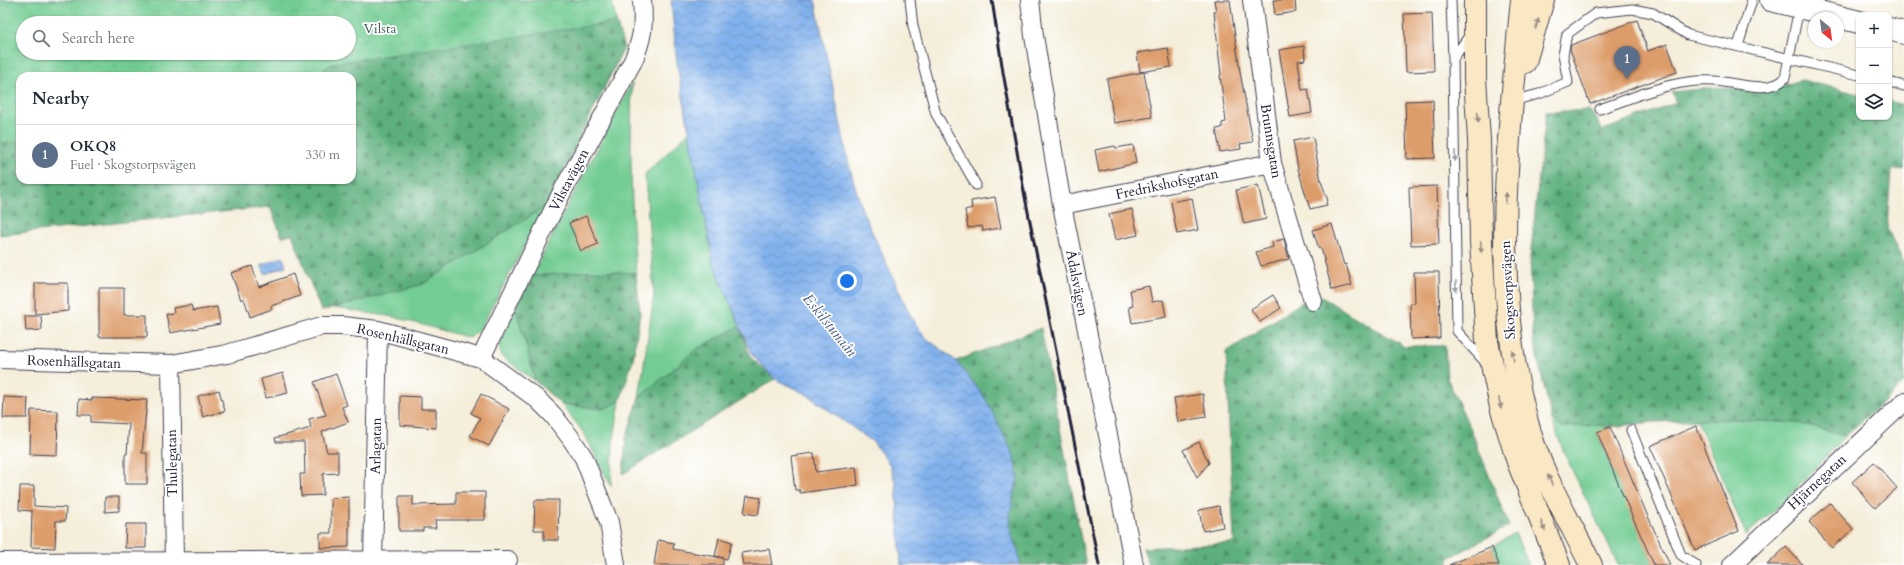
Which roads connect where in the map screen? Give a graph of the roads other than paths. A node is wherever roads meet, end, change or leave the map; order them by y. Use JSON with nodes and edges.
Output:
{"nodes":[{"id":1,"x":642,"y":0,"type":"edge"},
{"id":2,"x":910,"y":0,"type":"edge"},
{"id":3,"x":1030,"y":0,"type":"edge"},
{"id":4,"x":1252,"y":0,"type":"edge"},
{"id":5,"x":1451,"y":0,"type":"edge"},
{"id":6,"x":1475,"y":0,"type":"edge"},
{"id":7,"x":1522,"y":0,"type":"edge"},
{"id":8,"x":1543,"y":0,"type":"edge"},
{"id":9,"x":1752,"y":0,"type":"edge"},
{"id":10,"x":1772,"y":0,"type":"edge"},
{"id":11,"x":1799,"y":8,"type":"junction"},
{"id":12,"x":1856,"y":21,"type":"edge"},
{"id":13,"x":1476,"y":26,"type":"junction"},
{"id":14,"x":1892,"y":30,"type":"edge"},
{"id":15,"x":1904,"y":33,"type":"edge"},
{"id":16,"x":1738,"y":46,"type":"junction"},
{"id":17,"x":1789,"y":57,"type":"junction"},
{"id":18,"x":1453,"y":59,"type":"junction"},
{"id":19,"x":1856,"y":74,"type":"edge"},
{"id":20,"x":1892,"y":83,"type":"edge"},
{"id":21,"x":1904,"y":86,"type":"edge"},
{"id":22,"x":1512,"y":101,"type":"junction"},
{"id":23,"x":1600,"y":109,"type":"dead end"},
{"id":24,"x":1272,"y":163,"type":"junction"},
{"id":25,"x":976,"y":186,"type":"dead end"},
{"id":26,"x":1062,"y":205,"type":"junction"},
{"id":27,"x":1313,"y":301,"type":"dead end"},
{"id":28,"x":378,"y":330,"type":"junction"},
{"id":29,"x":481,"y":358,"type":"junction"},
{"id":30,"x":0,"y":360,"type":"edge"},
{"id":31,"x":171,"y":364,"type":"junction"},
{"id":32,"x":1493,"y":371,"type":"junction"},
{"id":33,"x":1904,"y":402,"type":"edge"},
{"id":34,"x":1631,"y":430,"type":"dead end"},
{"id":35,"x":508,"y":560,"type":"dead end"},
{"id":36,"x":174,"y":561,"type":"junction"},
{"id":37,"x":373,"y":561,"type":"junction"},
{"id":38,"x":0,"y":562,"type":"edge"},
{"id":39,"x":616,"y":565,"type":"edge"},
{"id":40,"x":1134,"y":565,"type":"edge"},
{"id":41,"x":1559,"y":565,"type":"edge"},
{"id":42,"x":1591,"y":565,"type":"edge"},
{"id":43,"x":1696,"y":565,"type":"edge"},
{"id":44,"x":1732,"y":565,"type":"edge"}],
"edges":[{"from":1,"to":29,"type":"street","name":"Vilstavägen"},
{"from":2,"to":25,"type":"lane"},
{"from":3,"to":26,"type":"street","name":"Ådalsvägen"},
{"from":4,"to":24,"type":"street","name":"Brunnsgatan"},
{"from":5,"to":18,"type":"lane"},
{"from":6,"to":13,"type":"main road","name":"Skogstorpsvägen"},
{"from":7,"to":22,"type":"main road","name":"Skogstorpsvägen"},
{"from":22,"to":8,"type":"main road","one_way":true},
{"from":9,"to":16,"type":"lane"},
{"from":10,"to":11,"type":"street"},
{"from":11,"to":12,"type":"street"},
{"from":11,"to":17,"type":"lane"},
{"from":13,"to":18,"type":"lane"},
{"from":13,"to":32,"type":"main road","name":"Skogstorpsvägen","one_way":true},
{"from":14,"to":15,"type":"street"},
{"from":16,"to":17,"type":"lane"},
{"from":16,"to":22,"type":"lane"},
{"from":17,"to":19,"type":"lane"},
{"from":17,"to":23,"type":"lane"},
{"from":18,"to":32,"type":"lane","one_way":true},
{"from":20,"to":21,"type":"lane"},
{"from":42,"to":22,"type":"main road","name":"Skogstorpsvägen","one_way":true},
{"from":24,"to":26,"type":"street","name":"Fredrikshofsgatan"},
{"from":24,"to":27,"type":"street","name":"Brunnsgatan"},
{"from":26,"to":40,"type":"street","name":"Ådalsvägen"},
{"from":28,"to":29,"type":"street","name":"Rosenhällsgatan"},
{"from":28,"to":31,"type":"street","name":"Rosenhällsgatan"},
{"from":28,"to":37,"type":"street","name":"Arlagatan"},
{"from":29,"to":39,"type":"street","name":"Rosenhällsgatan"},
{"from":30,"to":31,"type":"street","name":"Rosenhällsgatan"},
{"from":31,"to":36,"type":"street","name":"Thulegatan"},
{"from":32,"to":41,"type":"main road","name":"Skogstorpsvägen","one_way":true},
{"from":33,"to":44,"type":"street","name":"Hjärnegatan"},
{"from":34,"to":43,"type":"lane"},
{"from":35,"to":37,"type":"street"},
{"from":36,"to":37,"type":"street"},
{"from":36,"to":38,"type":"street"}]}
